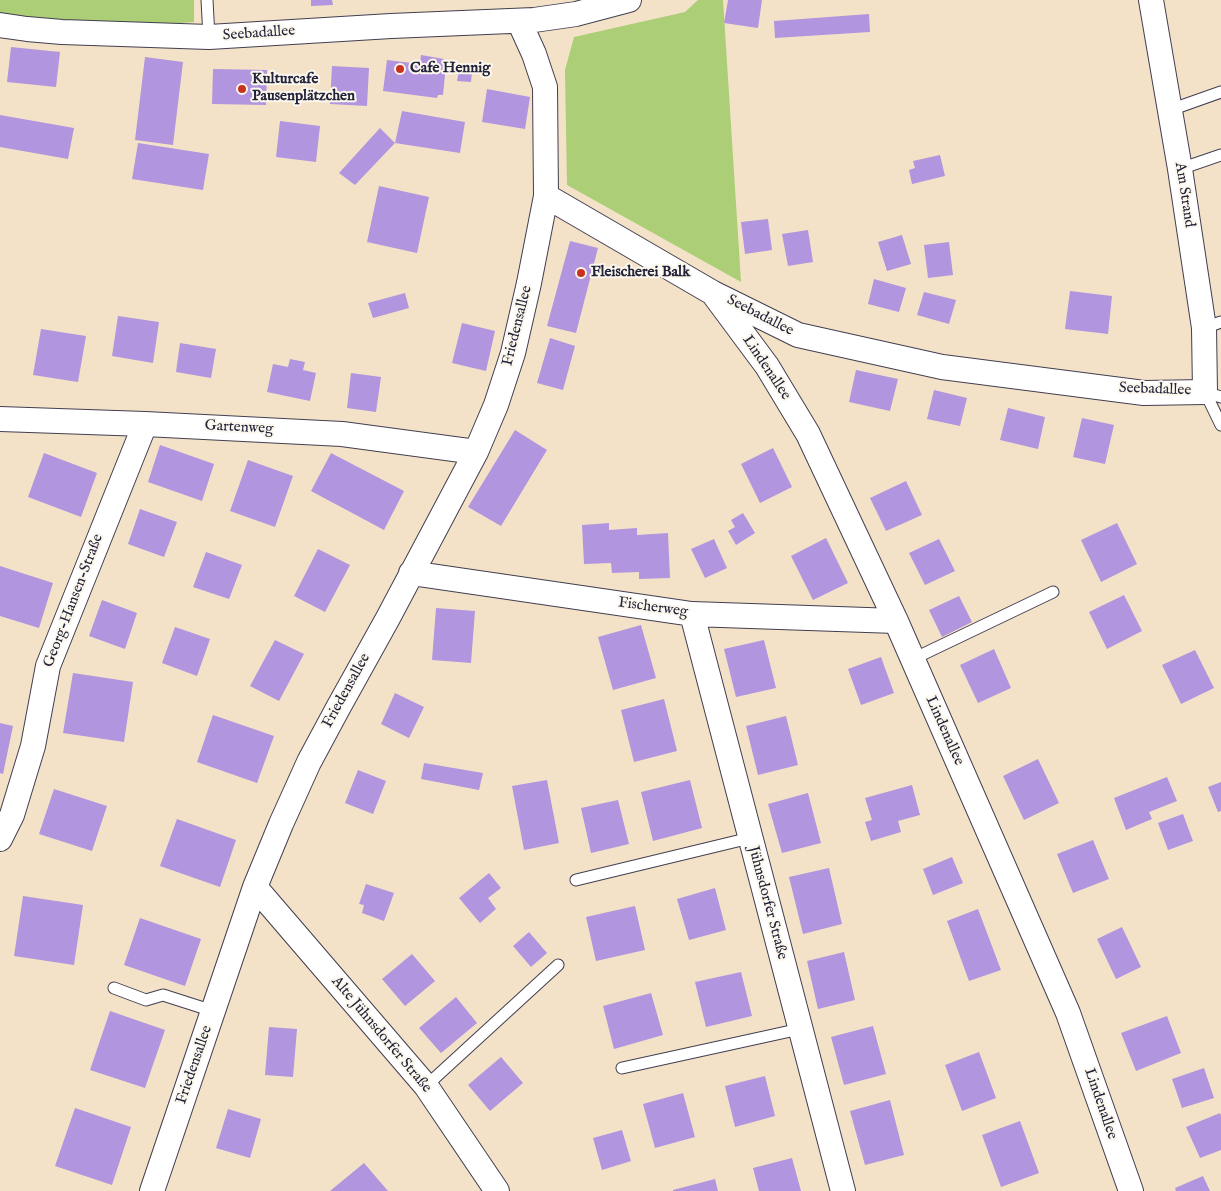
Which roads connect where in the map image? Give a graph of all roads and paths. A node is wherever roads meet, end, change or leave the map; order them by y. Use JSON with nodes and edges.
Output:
{"nodes":[{"id":1,"x":207,"y":0,"type":"edge"},
{"id":2,"x":630,"y":0,"type":"edge"},
{"id":3,"x":1151,"y":0,"type":"edge"},
{"id":4,"x":519,"y":21,"type":"junction"},
{"id":5,"x":0,"y":25,"type":"edge"},
{"id":6,"x":209,"y":37,"type":"junction"},
{"id":7,"x":1221,"y":92,"type":"edge"},
{"id":8,"x":1170,"y":110,"type":"junction"},
{"id":9,"x":1221,"y":155,"type":"edge"},
{"id":10,"x":1180,"y":169,"type":"junction"},
{"id":11,"x":546,"y":196,"type":"junction"},
{"id":12,"x":713,"y":293,"type":"junction"},
{"id":13,"x":1212,"y":325,"type":"edge"},
{"id":14,"x":1213,"y":394,"type":"edge"},
{"id":15,"x":0,"y":419,"type":"edge"},
{"id":16,"x":145,"y":424,"type":"junction"},
{"id":17,"x":1221,"y":424,"type":"edge"},
{"id":18,"x":476,"y":452,"type":"junction"},
{"id":19,"x":411,"y":573,"type":"junction"},
{"id":20,"x":1053,"y":592,"type":"dead end"},
{"id":21,"x":692,"y":614,"type":"junction"},
{"id":22,"x":896,"y":622,"type":"junction"},
{"id":23,"x":913,"y":660,"type":"junction"},
{"id":24,"x":750,"y":838,"type":"junction"},
{"id":25,"x":0,"y":839,"type":"edge"},
{"id":26,"x":576,"y":880,"type":"dead end"},
{"id":27,"x":255,"y":887,"type":"junction"},
{"id":28,"x":558,"y":965,"type":"dead end"},
{"id":29,"x":114,"y":988,"type":"dead end"},
{"id":30,"x":214,"y":1011,"type":"junction"},
{"id":31,"x":800,"y":1029,"type":"junction"},
{"id":32,"x":622,"y":1068,"type":"dead end"},
{"id":33,"x":426,"y":1086,"type":"junction"},
{"id":34,"x":152,"y":1191,"type":"edge"},
{"id":35,"x":497,"y":1191,"type":"edge"},
{"id":36,"x":843,"y":1191,"type":"edge"},
{"id":37,"x":1131,"y":1191,"type":"edge"}],
"edges":[{"from":1,"to":6,"type":"lane"},
{"from":2,"to":4,"type":"street","name":"Seebadallee"},
{"from":3,"to":8,"type":"street","name":"Am Strand"},
{"from":4,"to":6,"type":"street","name":"Seebadallee"},
{"from":4,"to":11,"type":"street"},
{"from":5,"to":6,"type":"street","name":"Seebadallee"},
{"from":7,"to":8,"type":"lane"},
{"from":8,"to":10,"type":"street","name":"Am Strand"},
{"from":9,"to":10,"type":"lane"},
{"from":10,"to":13,"type":"street","name":"Am Strand"},
{"from":11,"to":12,"type":"street","name":"Seebadallee"},
{"from":11,"to":18,"type":"street","name":"Friedensallee"},
{"from":12,"to":14,"type":"street","name":"Seebadallee"},
{"from":12,"to":22,"type":"street","name":"Lindenallee"},
{"from":13,"to":14,"type":"street","name":"Am Strand"},
{"from":14,"to":17,"type":"lane"},
{"from":15,"to":16,"type":"street","name":"Gartenweg"},
{"from":16,"to":18,"type":"street","name":"Gartenweg"},
{"from":16,"to":25,"type":"street","name":"Georg-Hansen-Straße"},
{"from":18,"to":19,"type":"street","name":"Friedensallee"},
{"from":19,"to":21,"type":"street","name":"Fischerweg"},
{"from":19,"to":27,"type":"street","name":"Friedensallee"},
{"from":20,"to":23,"type":"lane"},
{"from":21,"to":22,"type":"street","name":"Fischerweg"},
{"from":21,"to":24,"type":"street","name":"Jühnsdorfer Straße"},
{"from":22,"to":23,"type":"street","name":"Lindenallee"},
{"from":23,"to":37,"type":"street","name":"Lindenallee"},
{"from":24,"to":26,"type":"lane"},
{"from":24,"to":31,"type":"street","name":"Jühnsdorfer Straße"},
{"from":27,"to":30,"type":"street","name":"Friedensallee"},
{"from":27,"to":33,"type":"street","name":"Alte Jühnsdorfer Straße"},
{"from":28,"to":33,"type":"lane"},
{"from":29,"to":30,"type":"lane"},
{"from":30,"to":34,"type":"street","name":"Friedensallee"},
{"from":31,"to":32,"type":"lane"},
{"from":31,"to":36,"type":"street","name":"Jühnsdorfer Straße"},
{"from":33,"to":35,"type":"street","name":"Alte Jühnsdorfer Straße"}]}
